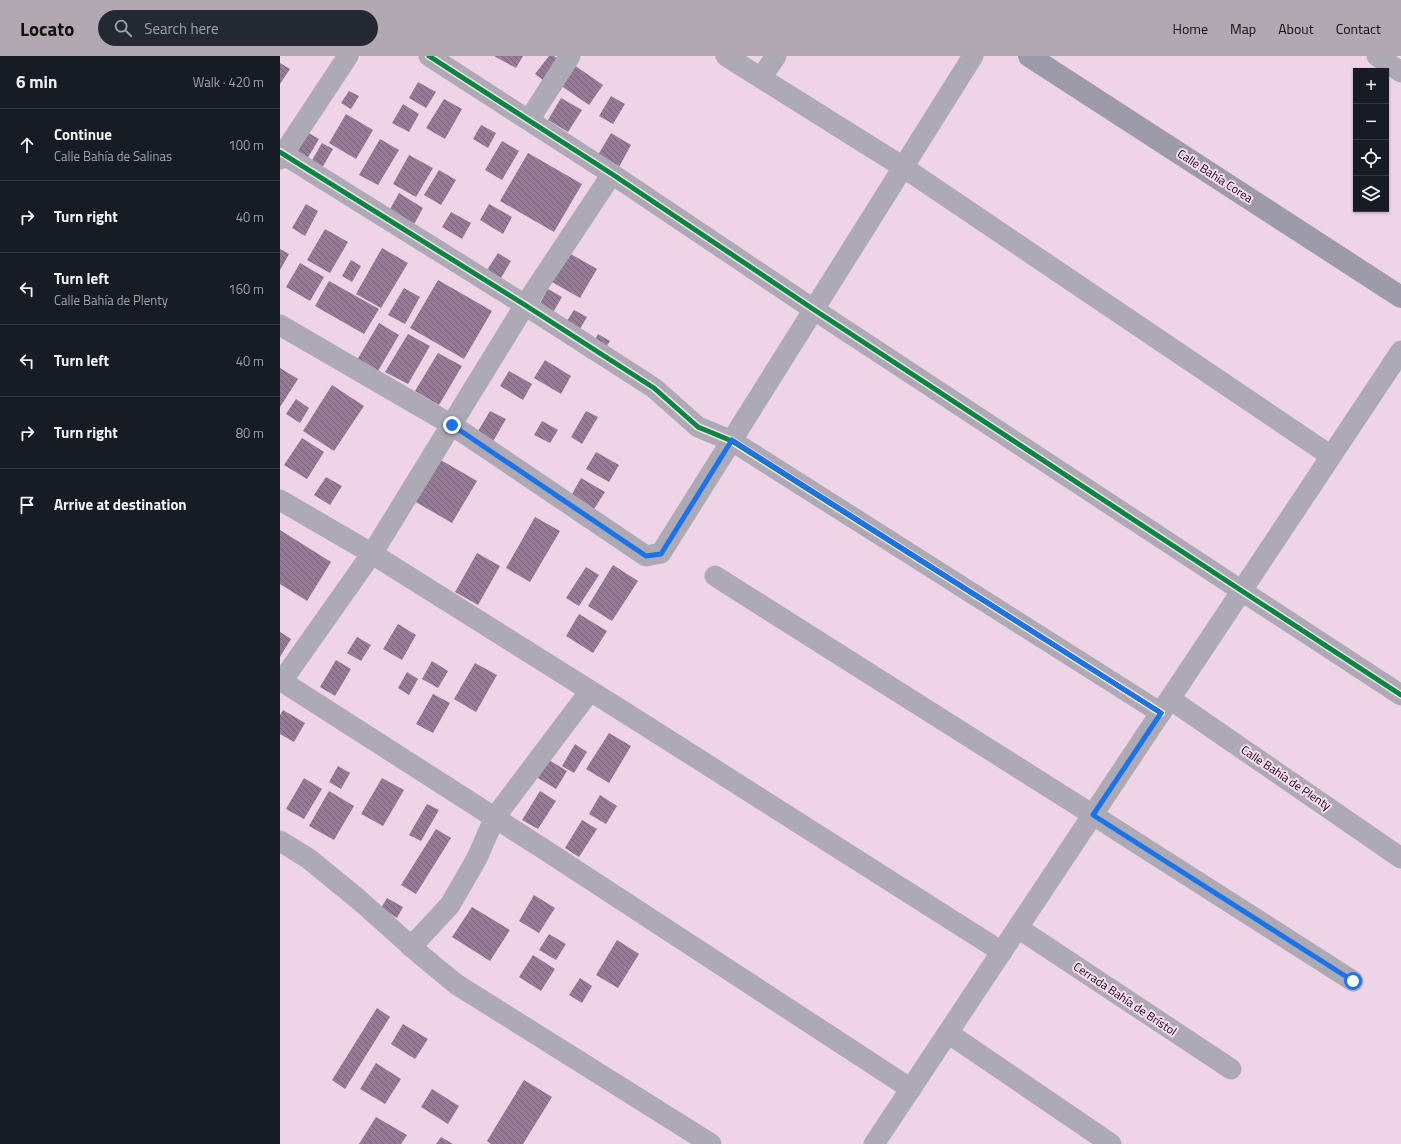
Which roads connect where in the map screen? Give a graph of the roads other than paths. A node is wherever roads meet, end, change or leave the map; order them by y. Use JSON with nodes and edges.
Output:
{"nodes":[{"id":1,"x":348,"y":56,"type":"edge"},
{"id":2,"x":429,"y":56,"type":"edge"},
{"id":3,"x":570,"y":56,"type":"edge"},
{"id":4,"x":726,"y":56,"type":"edge"},
{"id":5,"x":776,"y":56,"type":"edge"},
{"id":6,"x":973,"y":56,"type":"edge"},
{"id":7,"x":1029,"y":56,"type":"edge"},
{"id":8,"x":1378,"y":56,"type":"edge"},
{"id":9,"x":1401,"y":72,"type":"edge"},
{"id":10,"x":761,"y":78,"type":"junction"},
{"id":11,"x":529,"y":120,"type":"junction"},
{"id":12,"x":281,"y":155,"type":"edge"},
{"id":13,"x":902,"y":167,"type":"junction"},
{"id":14,"x":612,"y":174,"type":"junction"},
{"id":15,"x":1401,"y":297,"type":"edge"},
{"id":16,"x":525,"y":305,"type":"junction"},
{"id":17,"x":814,"y":309,"type":"junction"},
{"id":18,"x":280,"y":326,"type":"edge"},
{"id":19,"x":1401,"y":351,"type":"edge"},
{"id":20,"x":452,"y":425,"type":"junction"},
{"id":21,"x":732,"y":440,"type":"junction"},
{"id":22,"x":1331,"y":456,"type":"junction"},
{"id":23,"x":280,"y":500,"type":"edge"},
{"id":24,"x":371,"y":554,"type":"junction"},
{"id":25,"x":716,"y":576,"type":"dead end"},
{"id":26,"x":1242,"y":591,"type":"junction"},
{"id":27,"x":281,"y":681,"type":"edge"},
{"id":28,"x":590,"y":691,"type":"junction"},
{"id":29,"x":1401,"y":694,"type":"edge"},
{"id":30,"x":1166,"y":706,"type":"junction"},
{"id":31,"x":1093,"y":815,"type":"junction"},
{"id":32,"x":495,"y":818,"type":"junction"},
{"id":33,"x":280,"y":840,"type":"edge"},
{"id":34,"x":1401,"y":858,"type":"edge"},
{"id":35,"x":1018,"y":928,"type":"junction"},
{"id":36,"x":411,"y":947,"type":"junction"},
{"id":37,"x":1002,"y":952,"type":"junction"},
{"id":38,"x":1353,"y":981,"type":"dead end"},
{"id":39,"x":948,"y":1034,"type":"junction"},
{"id":40,"x":1232,"y":1070,"type":"dead end"},
{"id":41,"x":910,"y":1089,"type":"junction"},
{"id":42,"x":711,"y":1144,"type":"edge"},
{"id":43,"x":874,"y":1144,"type":"edge"},
{"id":44,"x":1111,"y":1144,"type":"edge"}],
"edges":[{"from":1,"to":12,"type":"street"},
{"from":2,"to":11,"type":"street"},
{"from":3,"to":11,"type":"street"},
{"from":4,"to":10,"type":"street"},
{"from":5,"to":10,"type":"street"},
{"from":6,"to":13,"type":"street"},
{"from":7,"to":15,"type":"main road","name":"Calle Bahía Corea"},
{"from":8,"to":9,"type":"street"},
{"from":10,"to":13,"type":"street"},
{"from":11,"to":14,"type":"street"},
{"from":12,"to":16,"type":"street","name":"Calle Bahía de Plenty"},
{"from":13,"to":17,"type":"street"},
{"from":13,"to":22,"type":"street"},
{"from":14,"to":16,"type":"street"},
{"from":14,"to":17,"type":"street"},
{"from":16,"to":20,"type":"street"},
{"from":16,"to":21,"type":"street","name":"Calle Bahía de Plenty"},
{"from":17,"to":21,"type":"street"},
{"from":17,"to":26,"type":"street"},
{"from":18,"to":20,"type":"street"},
{"from":19,"to":22,"type":"street"},
{"from":20,"to":21,"type":"street"},
{"from":20,"to":24,"type":"street"},
{"from":21,"to":30,"type":"street","name":"Calle Bahía de Plenty"},
{"from":22,"to":26,"type":"street"},
{"from":23,"to":24,"type":"street"},
{"from":24,"to":27,"type":"street"},
{"from":24,"to":28,"type":"street"},
{"from":25,"to":31,"type":"street"},
{"from":26,"to":29,"type":"street"},
{"from":26,"to":30,"type":"street"},
{"from":27,"to":32,"type":"street"},
{"from":28,"to":32,"type":"street"},
{"from":28,"to":37,"type":"street"},
{"from":30,"to":31,"type":"street"},
{"from":30,"to":34,"type":"street","name":"Calle Bahía de Plenty"},
{"from":31,"to":35,"type":"street"},
{"from":31,"to":38,"type":"street"},
{"from":32,"to":36,"type":"street"},
{"from":32,"to":41,"type":"street"},
{"from":33,"to":36,"type":"street"},
{"from":35,"to":37,"type":"street"},
{"from":35,"to":40,"type":"street","name":"Cerrada Bahía de Brístol"},
{"from":36,"to":42,"type":"street"},
{"from":37,"to":39,"type":"street"},
{"from":39,"to":41,"type":"street"},
{"from":39,"to":44,"type":"street"},
{"from":41,"to":43,"type":"street"}]}
